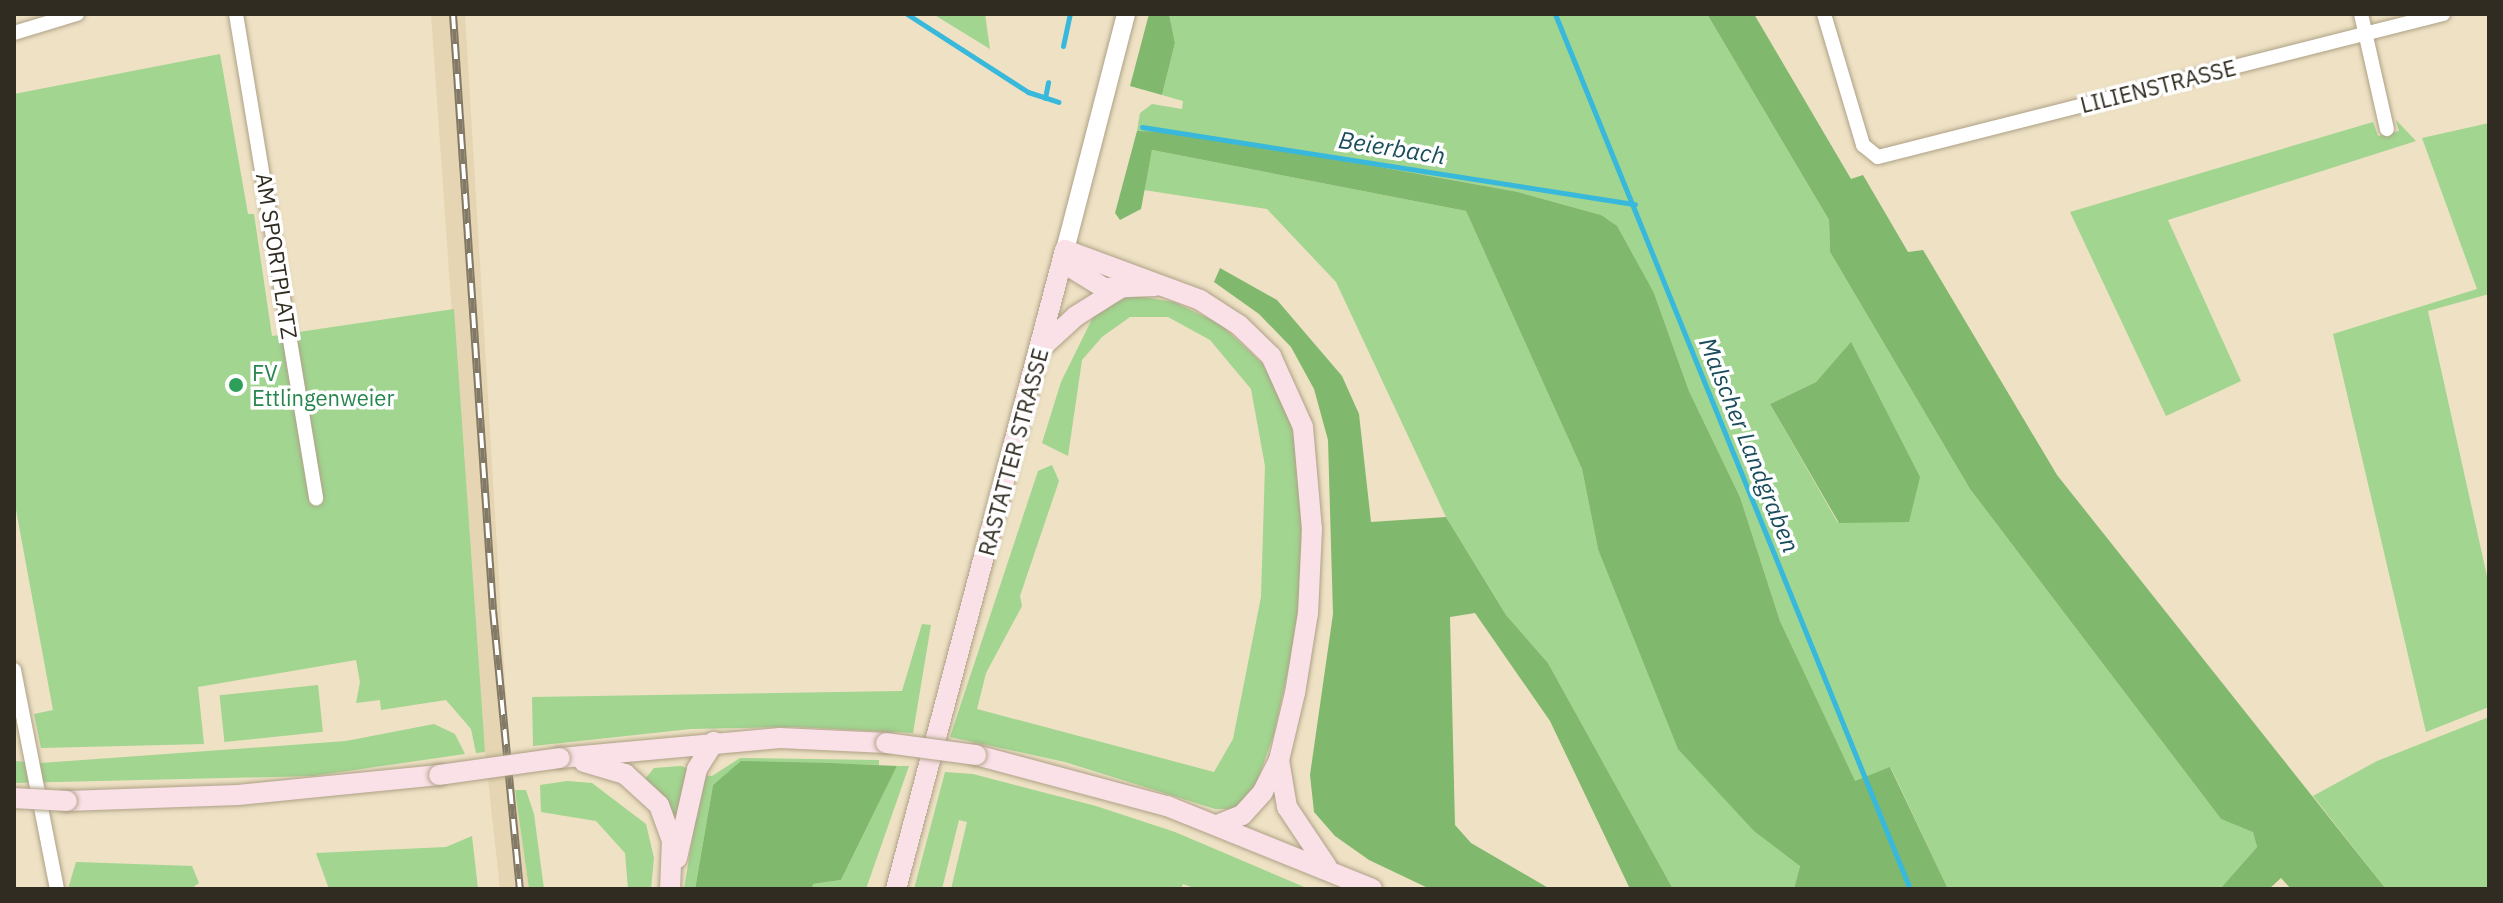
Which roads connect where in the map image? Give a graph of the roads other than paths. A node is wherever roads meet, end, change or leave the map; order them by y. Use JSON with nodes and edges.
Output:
{"nodes":[{"id":1,"x":77,"y":14,"type":"edge"},
{"id":2,"x":236,"y":14,"type":"edge"},
{"id":3,"x":1126,"y":14,"type":"edge"},
{"id":4,"x":1824,"y":14,"type":"edge"},
{"id":5,"x":2361,"y":14,"type":"edge"},
{"id":6,"x":2443,"y":14,"type":"edge"},
{"id":7,"x":14,"y":33,"type":"edge"},
{"id":8,"x":2366,"y":33,"type":"junction"},
{"id":9,"x":2387,"y":129,"type":"dead end"},
{"id":10,"x":1064,"y":256,"type":"junction"},
{"id":11,"x":1159,"y":285,"type":"junction"},
{"id":12,"x":1119,"y":289,"type":"junction"},
{"id":13,"x":1040,"y":349,"type":"junction"},
{"id":14,"x":316,"y":498,"type":"dead end"},
{"id":15,"x":14,"y":670,"type":"edge"},
{"id":16,"x":714,"y":742,"type":"junction"},
{"id":17,"x":566,"y":758,"type":"junction"},
{"id":18,"x":1279,"y":760,"type":"junction"},
{"id":19,"x":14,"y":798,"type":"edge"},
{"id":20,"x":1220,"y":824,"type":"junction"},
{"id":21,"x":1327,"y":867,"type":"junction"},
{"id":22,"x":671,"y":881,"type":"edge"},
{"id":23,"x":57,"y":889,"type":"edge"},
{"id":24,"x":896,"y":889,"type":"edge"},
{"id":25,"x":1372,"y":889,"type":"edge"}],
"edges":[{"from":1,"to":7,"type":"street"},
{"from":2,"to":14,"type":"street","name":"AM SPORTPLATZ"},
{"from":3,"to":10,"type":"street","name":"RASTATTER STRASSE"},
{"from":4,"to":8,"type":"street","name":"LILIENSTRASSE"},
{"from":5,"to":8,"type":"street"},
{"from":6,"to":8,"type":"street","name":"LILIENSTRASSE"},
{"from":8,"to":9,"type":"street"},
{"from":10,"to":11,"type":"main road"},
{"from":10,"to":12,"type":"main road"},
{"from":10,"to":13,"type":"main road","name":"RASTATTER STRASSE"},
{"from":11,"to":12,"type":"main road"},
{"from":11,"to":18,"type":"main road"},
{"from":12,"to":13,"type":"main road"},
{"from":13,"to":24,"type":"main road","name":"RASTATTER STRASSE"},
{"from":15,"to":23,"type":"street"},
{"from":16,"to":17,"type":"main road"},
{"from":16,"to":20,"type":"main road","bridge":true},
{"from":16,"to":22,"type":"main road"},
{"from":17,"to":19,"type":"main road","bridge":true},
{"from":17,"to":22,"type":"main road"},
{"from":18,"to":20,"type":"main road"},
{"from":18,"to":21,"type":"main road"},
{"from":20,"to":21,"type":"main road"},
{"from":21,"to":25,"type":"main road"}]}
